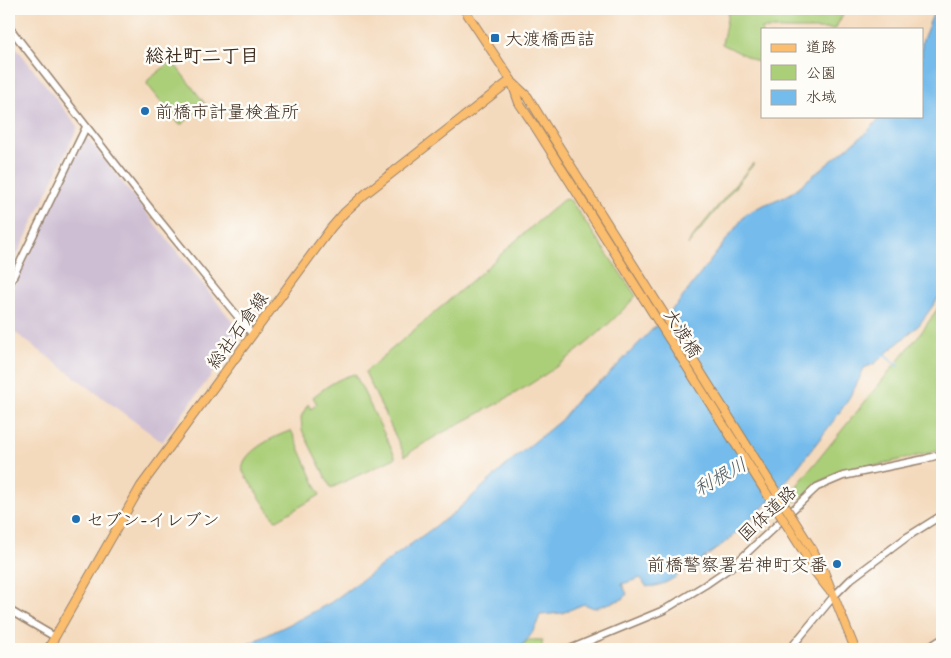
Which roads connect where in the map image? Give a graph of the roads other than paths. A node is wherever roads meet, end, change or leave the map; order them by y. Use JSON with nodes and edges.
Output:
{"nodes":[{"id":1,"x":464,"y":9,"type":"edge"},
{"id":2,"x":9,"y":27,"type":"edge"},
{"id":3,"x":511,"y":80,"type":"junction"},
{"id":4,"x":86,"y":127,"type":"junction"},
{"id":5,"x":9,"y":285,"type":"edge"},
{"id":6,"x":252,"y":334,"type":"junction"},
{"id":7,"x":942,"y":454,"type":"edge"},
{"id":8,"x":942,"y":515,"type":"edge"},
{"id":9,"x":809,"y":551,"type":"junction"},
{"id":10,"x":834,"y":596,"type":"junction"},
{"id":11,"x":9,"y":610,"type":"edge"},
{"id":12,"x":55,"y":637,"type":"junction"},
{"id":13,"x":942,"y":639,"type":"edge"},
{"id":14,"x":48,"y":649,"type":"edge"},
{"id":15,"x":570,"y":649,"type":"edge"},
{"id":16,"x":790,"y":649,"type":"edge"},
{"id":17,"x":855,"y":649,"type":"edge"},
{"id":18,"x":926,"y":649,"type":"edge"}],
"edges":[{"from":1,"to":3,"type":"main road"},
{"from":2,"to":4,"type":"street"},
{"from":3,"to":6,"type":"main road","name":"総社石倉線"},
{"from":3,"to":9,"type":"main road","name":"大渡橋","bridge":true},
{"from":3,"to":9,"type":"main road","name":"大渡橋","bridge":true},
{"from":4,"to":5,"type":"street"},
{"from":4,"to":6,"type":"street"},
{"from":6,"to":12,"type":"main road","name":"総社石倉線"},
{"from":7,"to":15,"type":"street","name":"国体道路"},
{"from":8,"to":10,"type":"street"},
{"from":9,"to":10,"type":"main road"},
{"from":10,"to":16,"type":"street"},
{"from":10,"to":17,"type":"main road"},
{"from":11,"to":12,"type":"street"},
{"from":12,"to":14,"type":"main road","name":"総社石倉線"},
{"from":13,"to":18,"type":"street"}]}
